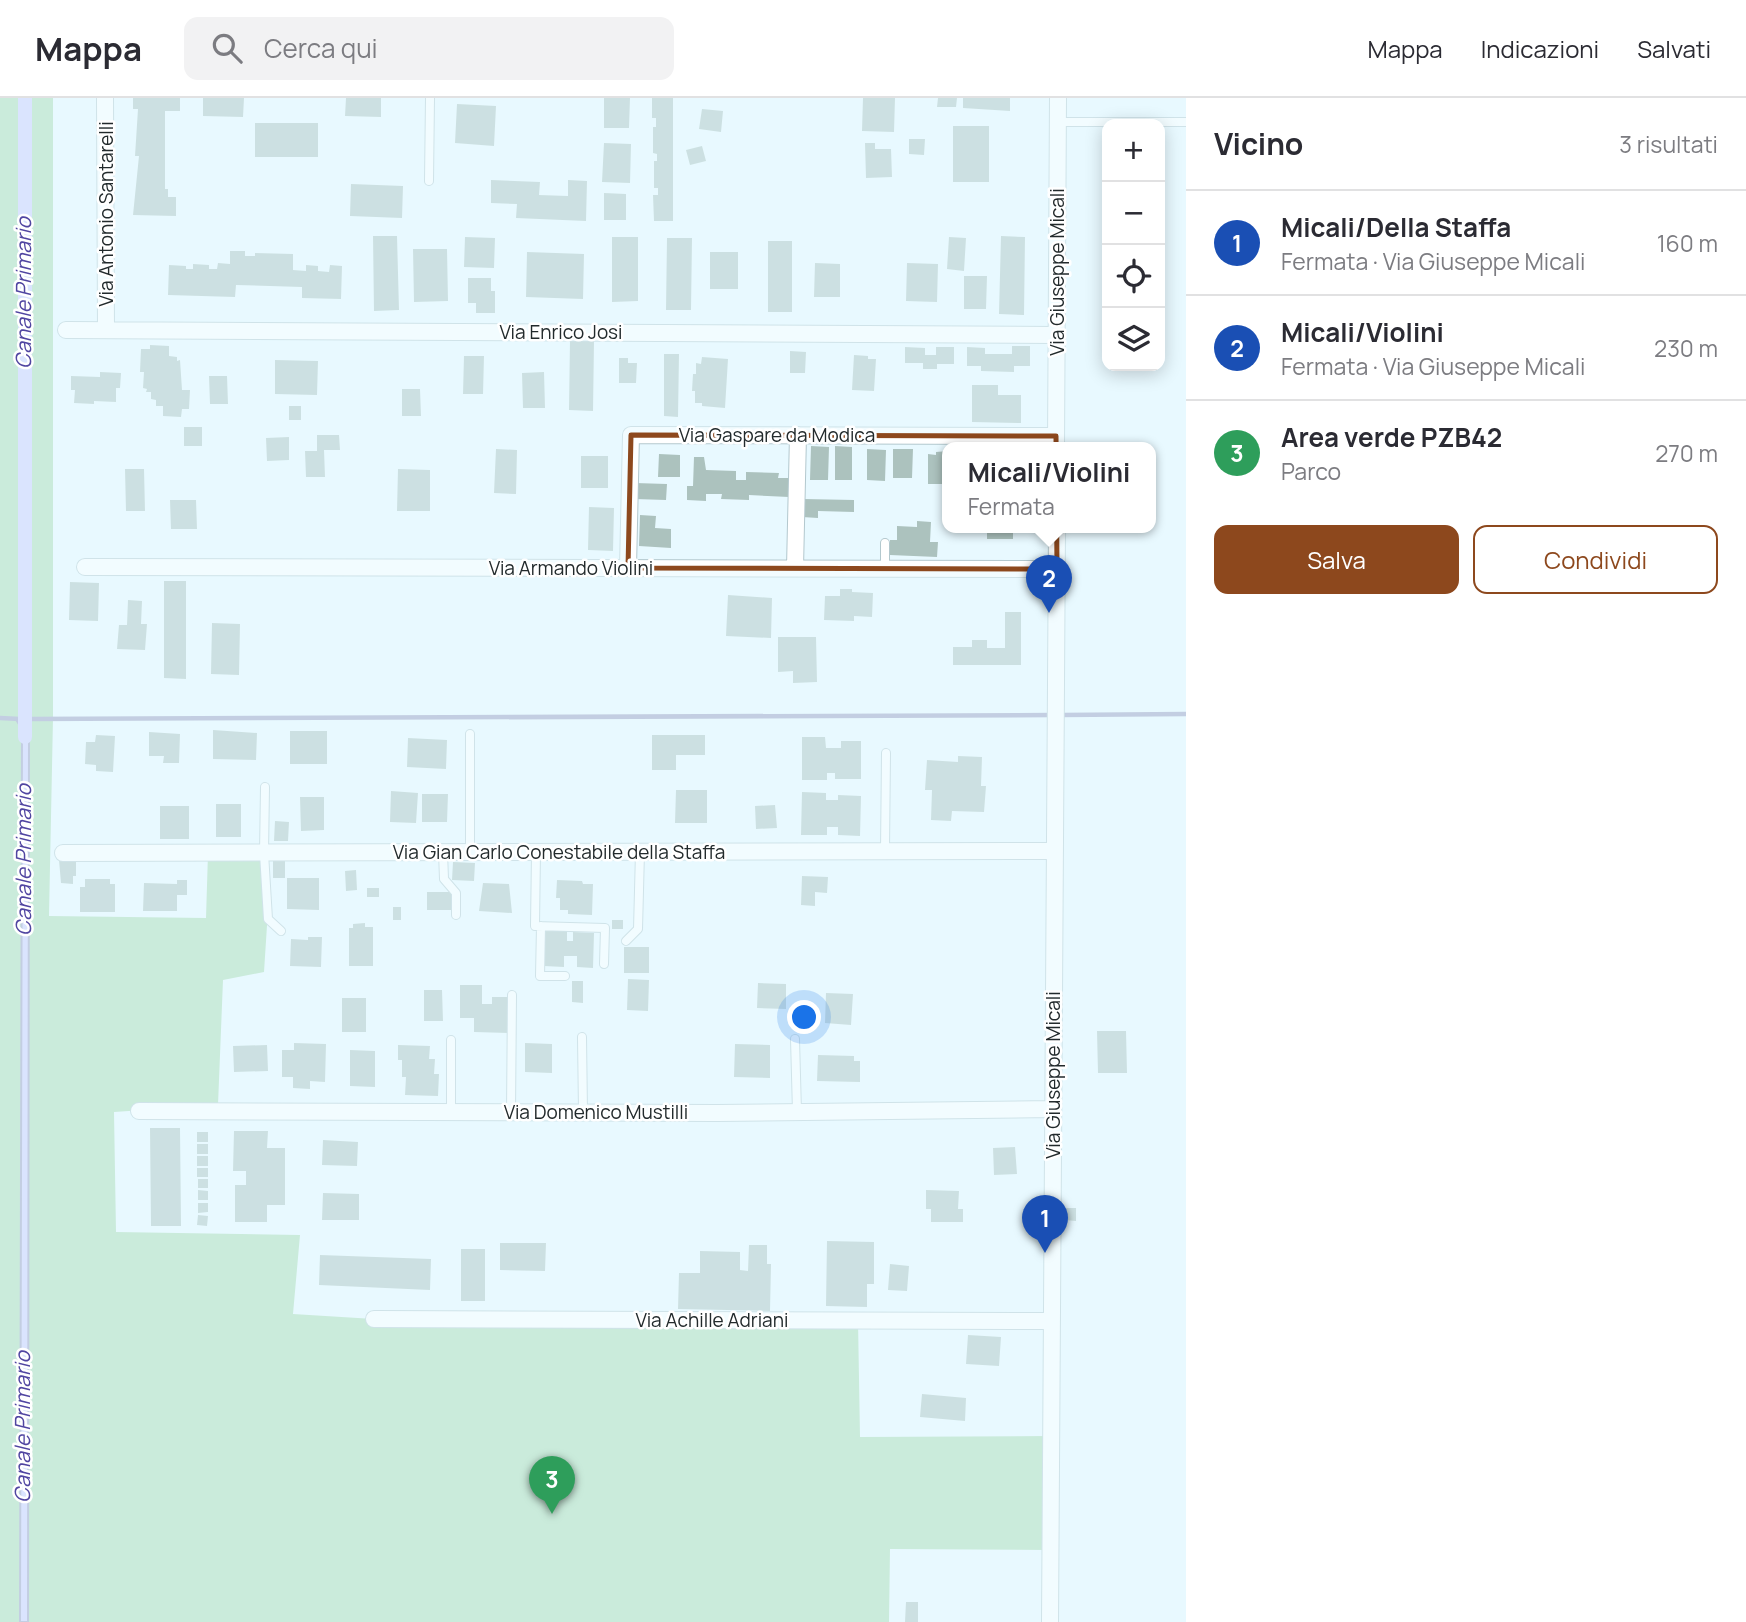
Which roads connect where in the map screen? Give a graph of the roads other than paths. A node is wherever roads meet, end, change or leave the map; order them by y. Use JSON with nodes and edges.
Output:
{"nodes":[{"id":1,"x":106,"y":98,"type":"edge"},
{"id":2,"x":430,"y":98,"type":"edge"},
{"id":3,"x":1058,"y":98,"type":"edge"},
{"id":4,"x":1058,"y":122,"type":"junction"},
{"id":5,"x":1186,"y":122,"type":"edge"},
{"id":6,"x":429,"y":181,"type":"dead end"},
{"id":7,"x":66,"y":330,"type":"dead end"},
{"id":8,"x":106,"y":330,"type":"junction"},
{"id":9,"x":1056,"y":335,"type":"junction"},
{"id":10,"x":798,"y":435,"type":"junction"},
{"id":11,"x":1056,"y":442,"type":"edge"},
{"id":12,"x":1057,"y":533,"type":"edge"},
{"id":13,"x":885,"y":542,"type":"dead end"},
{"id":14,"x":85,"y":567,"type":"dead end"},
{"id":15,"x":628,"y":568,"type":"junction"},
{"id":16,"x":795,"y":568,"type":"junction"},
{"id":17,"x":885,"y":568,"type":"junction"},
{"id":18,"x":1057,"y":569,"type":"junction"},
{"id":19,"x":470,"y":734,"type":"dead end"},
{"id":20,"x":886,"y":753,"type":"dead end"},
{"id":21,"x":265,"y":787,"type":"dead end"},
{"id":22,"x":885,"y":851,"type":"junction"},
{"id":23,"x":1055,"y":851,"type":"junction"},
{"id":24,"x":443,"y":852,"type":"junction"},
{"id":25,"x":470,"y":852,"type":"junction"},
{"id":26,"x":536,"y":852,"type":"junction"},
{"id":27,"x":640,"y":852,"type":"junction"},
{"id":28,"x":63,"y":853,"type":"dead end"},
{"id":29,"x":264,"y":853,"type":"junction"},
{"id":30,"x":456,"y":915,"type":"dead end"},
{"id":31,"x":541,"y":926,"type":"junction"},
{"id":32,"x":281,"y":931,"type":"dead end"},
{"id":33,"x":626,"y":941,"type":"dead end"},
{"id":34,"x":604,"y":964,"type":"dead end"},
{"id":35,"x":565,"y":976,"type":"dead end"},
{"id":36,"x":512,"y":995,"type":"dead end"},
{"id":37,"x":582,"y":1037,"type":"dead end"},
{"id":38,"x":795,"y":1039,"type":"dead end"},
{"id":39,"x":451,"y":1040,"type":"dead end"},
{"id":40,"x":1053,"y":1108,"type":"junction"},
{"id":41,"x":139,"y":1111,"type":"dead end"},
{"id":42,"x":451,"y":1112,"type":"junction"},
{"id":43,"x":511,"y":1112,"type":"junction"},
{"id":44,"x":583,"y":1112,"type":"junction"},
{"id":45,"x":797,"y":1112,"type":"junction"},
{"id":46,"x":374,"y":1319,"type":"dead end"},
{"id":47,"x":1050,"y":1321,"type":"junction"},
{"id":48,"x":1049,"y":1622,"type":"edge"}],
"edges":[{"from":1,"to":8,"type":"street","name":"Via Antonio Santarelli"},
{"from":2,"to":6,"type":"lane"},
{"from":3,"to":4,"type":"street","name":"Via Giuseppe Micali"},
{"from":4,"to":5,"type":"lane"},
{"from":4,"to":9,"type":"street","name":"Via Giuseppe Micali"},
{"from":7,"to":8,"type":"street","name":"Via Enrico Josi"},
{"from":8,"to":9,"type":"street","name":"Via Enrico Josi"},
{"from":9,"to":11,"type":"street","name":"Via Giuseppe Micali"},
{"from":10,"to":11,"type":"street","name":"Via Gaspare da Modica"},
{"from":10,"to":15,"type":"street","name":"Via Gaspare da Modica"},
{"from":10,"to":16,"type":"street"},
{"from":12,"to":18,"type":"street","name":"Via Giuseppe Micali"},
{"from":13,"to":17,"type":"lane"},
{"from":14,"to":15,"type":"street","name":"Via Armando Violini"},
{"from":15,"to":16,"type":"street","name":"Via Armando Violini"},
{"from":16,"to":17,"type":"street","name":"Via Armando Violini"},
{"from":17,"to":18,"type":"street","name":"Via Armando Violini"},
{"from":18,"to":23,"type":"street","name":"Via Giuseppe Micali"},
{"from":19,"to":25,"type":"lane"},
{"from":20,"to":22,"type":"lane"},
{"from":21,"to":29,"type":"lane"},
{"from":22,"to":23,"type":"street","name":"Via Gian Carlo Conestabile della Staffa"},
{"from":22,"to":27,"type":"street","name":"Via Gian Carlo Conestabile della Staffa"},
{"from":23,"to":40,"type":"street","name":"Via Giuseppe Micali"},
{"from":24,"to":25,"type":"street","name":"Via Gian Carlo Conestabile della Staffa"},
{"from":24,"to":29,"type":"street","name":"Via Gian Carlo Conestabile della Staffa"},
{"from":24,"to":30,"type":"lane"},
{"from":25,"to":26,"type":"street","name":"Via Gian Carlo Conestabile della Staffa"},
{"from":26,"to":27,"type":"street","name":"Via Gian Carlo Conestabile della Staffa"},
{"from":26,"to":31,"type":"lane"},
{"from":27,"to":33,"type":"lane"},
{"from":28,"to":29,"type":"street","name":"Via Gian Carlo Conestabile della Staffa"},
{"from":29,"to":32,"type":"lane"},
{"from":31,"to":34,"type":"lane"},
{"from":31,"to":35,"type":"lane"},
{"from":36,"to":43,"type":"lane"},
{"from":37,"to":44,"type":"lane"},
{"from":38,"to":45,"type":"lane"},
{"from":39,"to":42,"type":"lane"},
{"from":40,"to":45,"type":"street","name":"Via Domenico Mustilli"},
{"from":40,"to":47,"type":"street","name":"Via Giuseppe Micali"},
{"from":41,"to":42,"type":"street","name":"Via Domenico Mustilli"},
{"from":42,"to":43,"type":"street","name":"Via Domenico Mustilli"},
{"from":43,"to":44,"type":"street","name":"Via Domenico Mustilli"},
{"from":44,"to":45,"type":"street","name":"Via Domenico Mustilli"},
{"from":46,"to":47,"type":"street","name":"Via Achille Adriani"},
{"from":47,"to":48,"type":"street","name":"Via Giuseppe Micali"}]}
